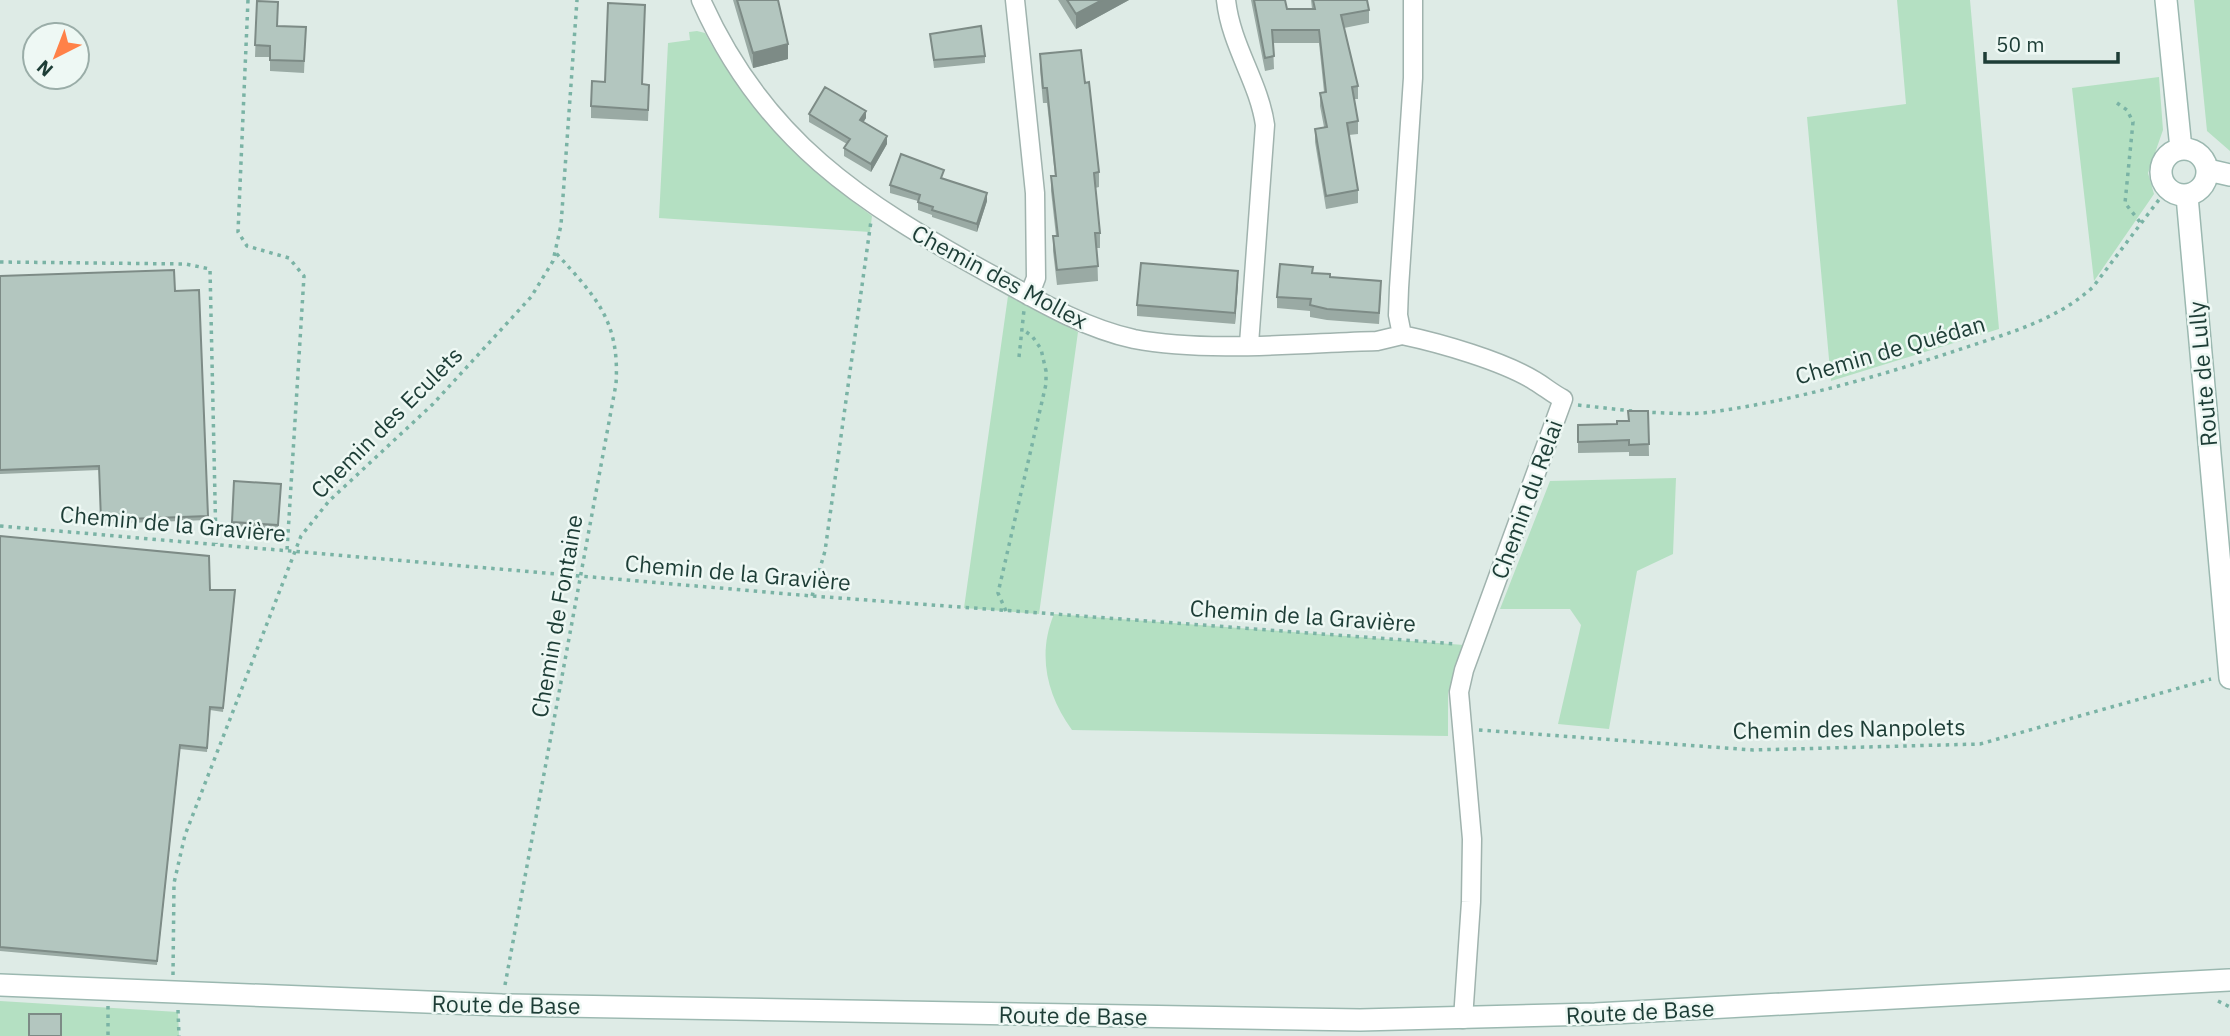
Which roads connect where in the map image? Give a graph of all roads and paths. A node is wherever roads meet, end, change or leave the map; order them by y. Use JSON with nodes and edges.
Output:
{"nodes":[{"id":1,"x":248,"y":0,"type":"edge"},
{"id":2,"x":577,"y":0,"type":"edge"},
{"id":3,"x":701,"y":0,"type":"edge"},
{"id":4,"x":1015,"y":0,"type":"edge"},
{"id":5,"x":1226,"y":0,"type":"edge"},
{"id":6,"x":1413,"y":0,"type":"edge"},
{"id":7,"x":2166,"y":0,"type":"edge"},
{"id":8,"x":2116,"y":103,"type":"dead end"},
{"id":9,"x":2181,"y":149,"type":"junction"},
{"id":10,"x":2208,"y":170,"type":"junction"},
{"id":11,"x":2230,"y":175,"type":"edge"},
{"id":12,"x":2177,"y":192,"type":"junction"},
{"id":13,"x":873,"y":205,"type":"junction"},
{"id":14,"x":2140,"y":222,"type":"junction"},
{"id":15,"x":556,"y":252,"type":"junction"},
{"id":16,"x":0,"y":262,"type":"edge"},
{"id":17,"x":1029,"y":296,"type":"junction"},
{"id":18,"x":1023,"y":329,"type":"junction"},
{"id":19,"x":1402,"y":335,"type":"junction"},
{"id":20,"x":1249,"y":344,"type":"junction"},
{"id":21,"x":1019,"y":357,"type":"dead end"},
{"id":22,"x":1563,"y":400,"type":"junction"},
{"id":23,"x":0,"y":526,"type":"edge"},
{"id":24,"x":216,"y":544,"type":"junction"},
{"id":25,"x":287,"y":550,"type":"junction"},
{"id":26,"x":294,"y":551,"type":"junction"},
{"id":27,"x":581,"y":577,"type":"junction"},
{"id":28,"x":812,"y":596,"type":"junction"},
{"id":29,"x":1006,"y":611,"type":"junction"},
{"id":30,"x":1473,"y":646,"type":"junction"},
{"id":31,"x":2230,"y":676,"type":"edge"},
{"id":32,"x":1460,"y":732,"type":"junction"},
{"id":33,"x":2230,"y":976,"type":"edge"},
{"id":34,"x":0,"y":985,"type":"edge"},
{"id":35,"x":107,"y":990,"type":"junction"},
{"id":36,"x":173,"y":993,"type":"junction"},
{"id":37,"x":502,"y":1004,"type":"junction"},
{"id":38,"x":1463,"y":1019,"type":"junction"},
{"id":39,"x":108,"y":1036,"type":"edge"},
{"id":40,"x":178,"y":1036,"type":"edge"}],
"edges":[{"from":1,"to":25,"type":"path"},
{"from":2,"to":15,"type":"path","name":"Chemin des Eculets"},
{"from":3,"to":13,"type":"street","name":"Chemin des Mollex"},
{"from":4,"to":17,"type":"street"},
{"from":5,"to":20,"type":"street"},
{"from":6,"to":19,"type":"street"},
{"from":7,"to":9,"type":"main road"},
{"from":8,"to":14,"type":"path"},
{"from":9,"to":10,"type":"main road"},
{"from":9,"to":12,"type":"main road"},
{"from":10,"to":11,"type":"main road"},
{"from":10,"to":12,"type":"main road"},
{"from":12,"to":14,"type":"path","name":"Chemin de Quédan"},
{"from":12,"to":31,"type":"main road","name":"Route de Lully"},
{"from":13,"to":17,"type":"street","name":"Chemin des Mollex"},
{"from":13,"to":28,"type":"path"},
{"from":14,"to":22,"type":"path","name":"Chemin de Quédan"},
{"from":15,"to":26,"type":"path","name":"Chemin des Eculets"},
{"from":15,"to":27,"type":"path","name":"Chemin de Fontaine"},
{"from":16,"to":24,"type":"path"},
{"from":17,"to":18,"type":"path"},
{"from":17,"to":20,"type":"street","name":"Chemin des Mollex"},
{"from":18,"to":21,"type":"path"},
{"from":18,"to":29,"type":"path"},
{"from":19,"to":20,"type":"street","name":"Chemin des Mollex"},
{"from":19,"to":22,"type":"street","name":"Chemin du Relai"},
{"from":22,"to":30,"type":"street","name":"Chemin du Relai"},
{"from":23,"to":24,"type":"path","name":"Chemin de la Gravière"},
{"from":24,"to":25,"type":"path","name":"Chemin de la Gravière"},
{"from":25,"to":26,"type":"path","name":"Chemin de la Gravière"},
{"from":26,"to":27,"type":"path","name":"Chemin de la Gravière"},
{"from":26,"to":36,"type":"path","name":"Chemin des Eculets"},
{"from":27,"to":28,"type":"path","name":"Chemin de la Gravière"},
{"from":27,"to":37,"type":"path","name":"Chemin de Fontaine"},
{"from":28,"to":29,"type":"path","name":"Chemin de la Gravière"},
{"from":29,"to":30,"type":"path","name":"Chemin de la Gravière"},
{"from":30,"to":32,"type":"street","name":"Chemin du Relai"},
{"from":31,"to":32,"type":"path","name":"Chemin des Nanpolets"},
{"from":32,"to":38,"type":"street","name":"Chemin du Relai"},
{"from":33,"to":38,"type":"main road","name":"Route de Base"},
{"from":34,"to":35,"type":"main road","name":"Route de Base"},
{"from":35,"to":36,"type":"main road","name":"Route de Base"},
{"from":35,"to":39,"type":"path"},
{"from":36,"to":37,"type":"main road","name":"Route de Base"},
{"from":36,"to":40,"type":"path","name":"Chemin des Eculets"},
{"from":37,"to":38,"type":"main road","name":"Route de Base"}]}
